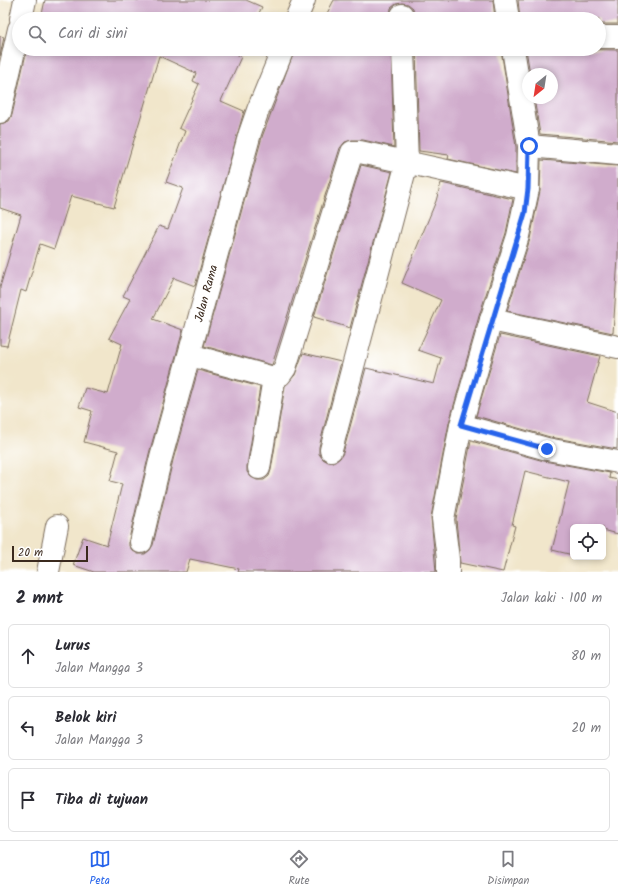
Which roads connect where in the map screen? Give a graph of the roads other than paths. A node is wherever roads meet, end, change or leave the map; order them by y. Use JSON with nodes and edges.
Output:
{"nodes":[{"id":1,"x":25,"y":0,"type":"edge"},
{"id":2,"x":304,"y":0,"type":"edge"},
{"id":3,"x":506,"y":0,"type":"edge"},
{"id":4,"x":22,"y":12,"type":"edge"},
{"id":5,"x":299,"y":12,"type":"edge"},
{"id":6,"x":507,"y":12,"type":"edge"},
{"id":7,"x":606,"y":37,"type":"edge"},
{"id":8,"x":618,"y":37,"type":"edge"},
{"id":9,"x":13,"y":56,"type":"edge"},
{"id":10,"x":281,"y":56,"type":"edge"},
{"id":11,"x":403,"y":56,"type":"edge"},
{"id":12,"x":514,"y":56,"type":"edge"},
{"id":13,"x":0,"y":112,"type":"edge"},
{"id":14,"x":529,"y":146,"type":"junction"},
{"id":15,"x":618,"y":154,"type":"edge"},
{"id":16,"x":407,"y":162,"type":"junction"},
{"id":17,"x":528,"y":189,"type":"junction"},
{"id":18,"x":491,"y":320,"type":"junction"},
{"id":19,"x":618,"y":347,"type":"edge"},
{"id":20,"x":190,"y":355,"type":"junction"},
{"id":21,"x":274,"y":378,"type":"junction"},
{"id":22,"x":461,"y":425,"type":"junction"},
{"id":23,"x":331,"y":450,"type":"dead end"},
{"id":24,"x":618,"y":462,"type":"edge"},
{"id":25,"x":259,"y":468,"type":"dead end"},
{"id":26,"x":58,"y":526,"type":"dead end"},
{"id":27,"x":141,"y":542,"type":"dead end"},
{"id":28,"x":48,"y":572,"type":"edge"},
{"id":29,"x":448,"y":572,"type":"edge"}],
"edges":[{"from":1,"to":4,"type":"street"},
{"from":2,"to":5,"type":"street"},
{"from":3,"to":6,"type":"street"},
{"from":7,"to":8,"type":"street"},
{"from":9,"to":13,"type":"street"},
{"from":10,"to":20,"type":"street","name":"Jalan Rama"},
{"from":11,"to":16,"type":"street"},
{"from":12,"to":14,"type":"street"},
{"from":14,"to":15,"type":"street"},
{"from":14,"to":17,"type":"street"},
{"from":16,"to":17,"type":"street"},
{"from":16,"to":21,"type":"street"},
{"from":16,"to":23,"type":"street"},
{"from":17,"to":18,"type":"street"},
{"from":18,"to":19,"type":"street"},
{"from":18,"to":22,"type":"street"},
{"from":20,"to":21,"type":"street"},
{"from":20,"to":27,"type":"street","name":"Jalan Rama"},
{"from":21,"to":25,"type":"street"},
{"from":22,"to":24,"type":"street"},
{"from":22,"to":29,"type":"street"},
{"from":26,"to":28,"type":"street"}]}
